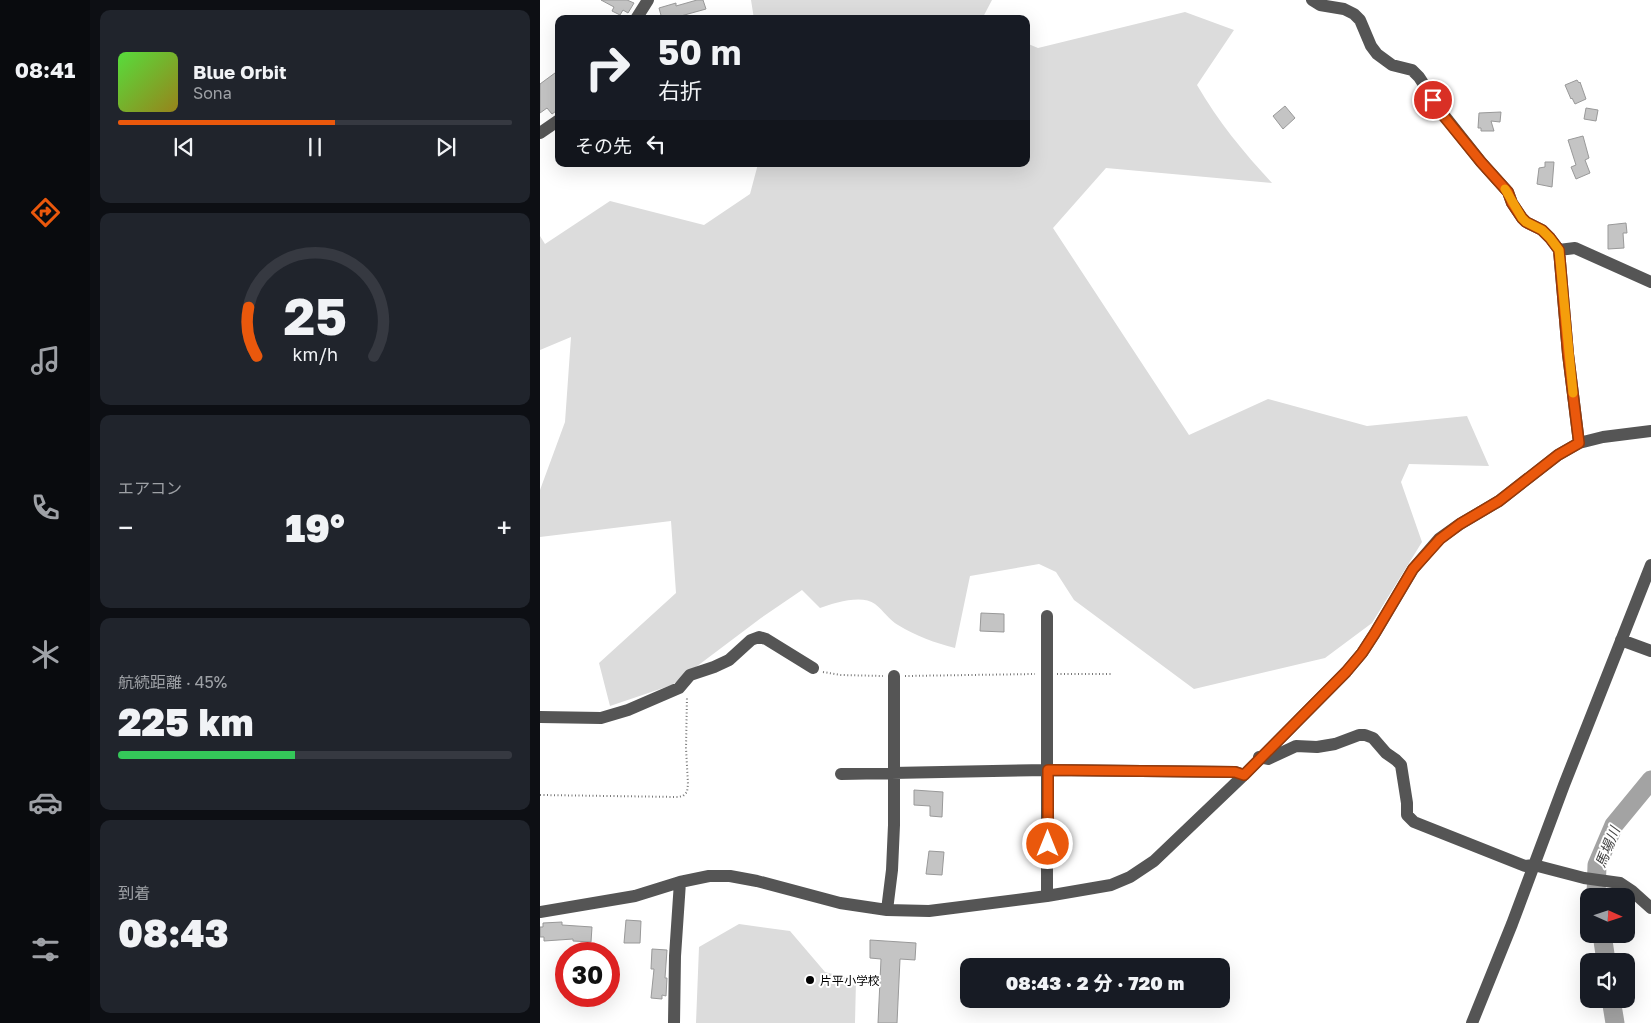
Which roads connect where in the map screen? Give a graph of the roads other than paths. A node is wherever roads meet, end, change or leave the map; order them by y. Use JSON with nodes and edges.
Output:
{"nodes":[{"id":1,"x":648,"y":0,"type":"edge"},
{"id":2,"x":1312,"y":0,"type":"edge"},
{"id":3,"x":639,"y":15,"type":"edge"},
{"id":4,"x":555,"y":123,"type":"edge"},
{"id":5,"x":540,"y":134,"type":"edge"},
{"id":6,"x":1559,"y":250,"type":"junction"},
{"id":7,"x":1651,"y":282,"type":"edge"},
{"id":8,"x":1651,"y":431,"type":"edge"},
{"id":9,"x":1579,"y":443,"type":"junction"},
{"id":10,"x":1651,"y":565,"type":"edge"},
{"id":11,"x":1047,"y":616,"type":"dead end"},
{"id":12,"x":1621,"y":640,"type":"junction"},
{"id":13,"x":1651,"y":651,"type":"edge"},
{"id":14,"x":814,"y":668,"type":"road end"},
{"id":15,"x":894,"y":676,"type":"road end"},
{"id":16,"x":540,"y":717,"type":"edge"},
{"id":17,"x":1260,"y":757,"type":"junction"},
{"id":18,"x":1048,"y":770,"type":"junction"},
{"id":19,"x":841,"y":774,"type":"dead end"},
{"id":20,"x":895,"y":774,"type":"junction"},
{"id":21,"x":1244,"y":775,"type":"junction"},
{"id":22,"x":1534,"y":865,"type":"junction"},
{"id":23,"x":680,"y":882,"type":"junction"},
{"id":24,"x":1047,"y":896,"type":"junction"},
{"id":25,"x":1651,"y":908,"type":"edge"},
{"id":26,"x":887,"y":910,"type":"junction"},
{"id":27,"x":540,"y":912,"type":"edge"},
{"id":28,"x":674,"y":1023,"type":"edge"},
{"id":29,"x":1472,"y":1023,"type":"edge"}],
"edges":[{"from":1,"to":3,"type":"street"},
{"from":2,"to":6,"type":"street"},
{"from":4,"to":5,"type":"street"},
{"from":6,"to":7,"type":"street"},
{"from":6,"to":9,"type":"street"},
{"from":8,"to":9,"type":"street"},
{"from":9,"to":17,"type":"street"},
{"from":10,"to":12,"type":"street"},
{"from":11,"to":18,"type":"street"},
{"from":12,"to":13,"type":"street"},
{"from":12,"to":22,"type":"street"},
{"from":14,"to":16,"type":"street"},
{"from":15,"to":20,"type":"street"},
{"from":17,"to":21,"type":"street"},
{"from":17,"to":22,"type":"street"},
{"from":18,"to":20,"type":"street"},
{"from":18,"to":21,"type":"street"},
{"from":18,"to":24,"type":"street"},
{"from":19,"to":20,"type":"street"},
{"from":20,"to":26,"type":"street"},
{"from":21,"to":24,"type":"street"},
{"from":22,"to":25,"type":"street"},
{"from":22,"to":29,"type":"street"},
{"from":23,"to":26,"type":"street"},
{"from":23,"to":27,"type":"street"},
{"from":23,"to":28,"type":"street"},
{"from":24,"to":26,"type":"street"}]}
